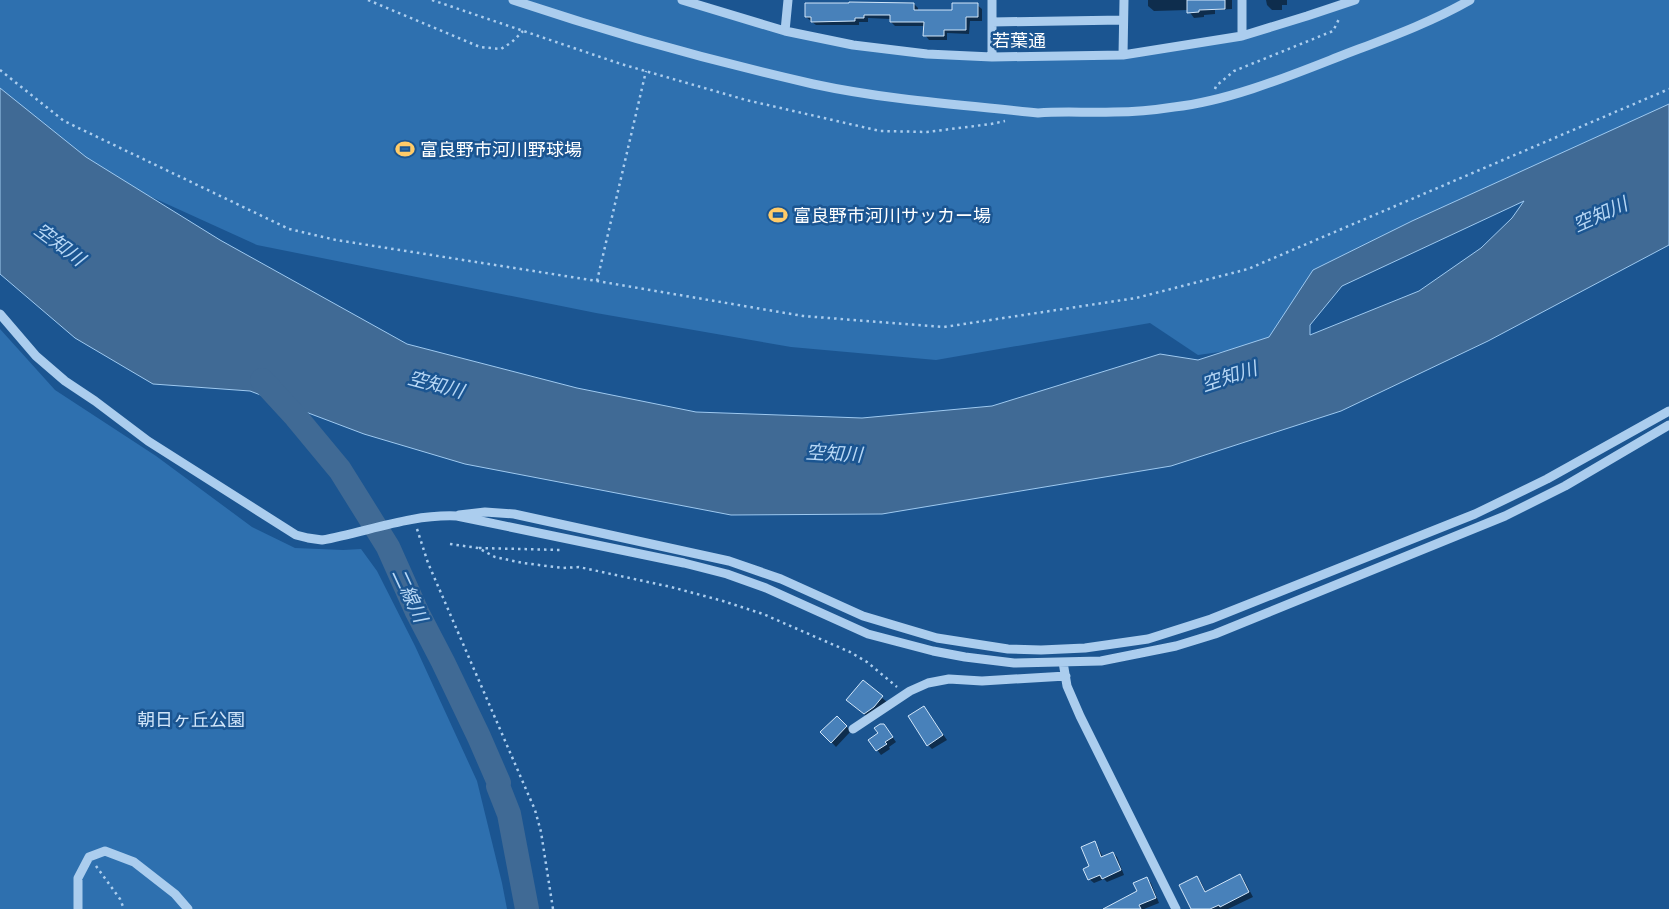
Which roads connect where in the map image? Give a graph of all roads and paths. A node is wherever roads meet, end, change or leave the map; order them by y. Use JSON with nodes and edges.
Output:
{"nodes":[{"id":1,"x":368,"y":0,"type":"edge"},
{"id":2,"x":432,"y":0,"type":"edge"},
{"id":3,"x":513,"y":0,"type":"edge"},
{"id":4,"x":682,"y":0,"type":"edge"},
{"id":5,"x":788,"y":0,"type":"edge"},
{"id":6,"x":992,"y":0,"type":"edge"},
{"id":7,"x":1124,"y":0,"type":"edge"},
{"id":8,"x":1242,"y":0,"type":"edge"},
{"id":9,"x":1470,"y":0,"type":"edge"},
{"id":10,"x":1352,"y":1,"type":"edge"},
{"id":11,"x":1123,"y":20,"type":"junction"},
{"id":12,"x":992,"y":22,"type":"junction"},
{"id":13,"x":523,"y":31,"type":"junction"},
{"id":14,"x":785,"y":31,"type":"junction"},
{"id":15,"x":1242,"y":36,"type":"junction"},
{"id":16,"x":1123,"y":55,"type":"junction"},
{"id":17,"x":992,"y":58,"type":"junction"},
{"id":18,"x":0,"y":70,"type":"edge"},
{"id":19,"x":646,"y":71,"type":"junction"},
{"id":20,"x":1669,"y":89,"type":"edge"},
{"id":21,"x":1214,"y":99,"type":"junction"},
{"id":22,"x":1010,"y":120,"type":"dead end"},
{"id":23,"x":597,"y":281,"type":"junction"},
{"id":24,"x":0,"y":314,"type":"edge"},
{"id":25,"x":1669,"y":411,"type":"edge"},
{"id":26,"x":1669,"y":425,"type":"edge"},
{"id":27,"x":457,"y":516,"type":"junction"},
{"id":28,"x":415,"y":518,"type":"junction"},
{"id":29,"x":576,"y":541,"type":"junction"},
{"id":30,"x":450,"y":544,"type":"dead end"},
{"id":31,"x":478,"y":548,"type":"junction"},
{"id":32,"x":1064,"y":662,"type":"junction"},
{"id":33,"x":1066,"y":676,"type":"junction"},
{"id":34,"x":906,"y":694,"type":"junction"},
{"id":35,"x":853,"y":729,"type":"dead end"},
{"id":36,"x":89,"y":857,"type":"junction"},
{"id":37,"x":78,"y":909,"type":"edge"},
{"id":38,"x":124,"y":909,"type":"edge"},
{"id":39,"x":188,"y":909,"type":"edge"},
{"id":40,"x":553,"y":909,"type":"edge"},
{"id":41,"x":1176,"y":909,"type":"edge"}],
"edges":[{"from":1,"to":13,"type":"path"},
{"from":2,"to":13,"type":"path"},
{"from":3,"to":21,"type":"street"},
{"from":4,"to":14,"type":"street","name":"若葉通"},
{"from":5,"to":14,"type":"street"},
{"from":6,"to":12,"type":"street"},
{"from":7,"to":11,"type":"street"},
{"from":8,"to":15,"type":"street"},
{"from":9,"to":21,"type":"street"},
{"from":10,"to":15,"type":"street","name":"若葉通"},
{"from":10,"to":21,"type":"path"},
{"from":11,"to":12,"type":"street"},
{"from":11,"to":16,"type":"street"},
{"from":12,"to":17,"type":"street"},
{"from":13,"to":19,"type":"path"},
{"from":14,"to":17,"type":"street","name":"若葉通"},
{"from":15,"to":16,"type":"street","name":"若葉通"},
{"from":16,"to":17,"type":"street","name":"若葉通"},
{"from":18,"to":23,"type":"path"},
{"from":19,"to":22,"type":"path"},
{"from":19,"to":23,"type":"path"},
{"from":20,"to":23,"type":"path"},
{"from":24,"to":28,"type":"street"},
{"from":25,"to":27,"type":"street"},
{"from":26,"to":32,"type":"street"},
{"from":27,"to":28,"type":"street"},
{"from":27,"to":29,"type":"street"},
{"from":28,"to":40,"type":"path"},
{"from":29,"to":31,"type":"path"},
{"from":29,"to":32,"type":"street"},
{"from":30,"to":31,"type":"path"},
{"from":31,"to":34,"type":"path"},
{"from":32,"to":33,"type":"street"},
{"from":33,"to":34,"type":"street"},
{"from":33,"to":41,"type":"street"},
{"from":34,"to":35,"type":"street"},
{"from":36,"to":37,"type":"street"},
{"from":36,"to":38,"type":"path"},
{"from":36,"to":39,"type":"street"}]}
